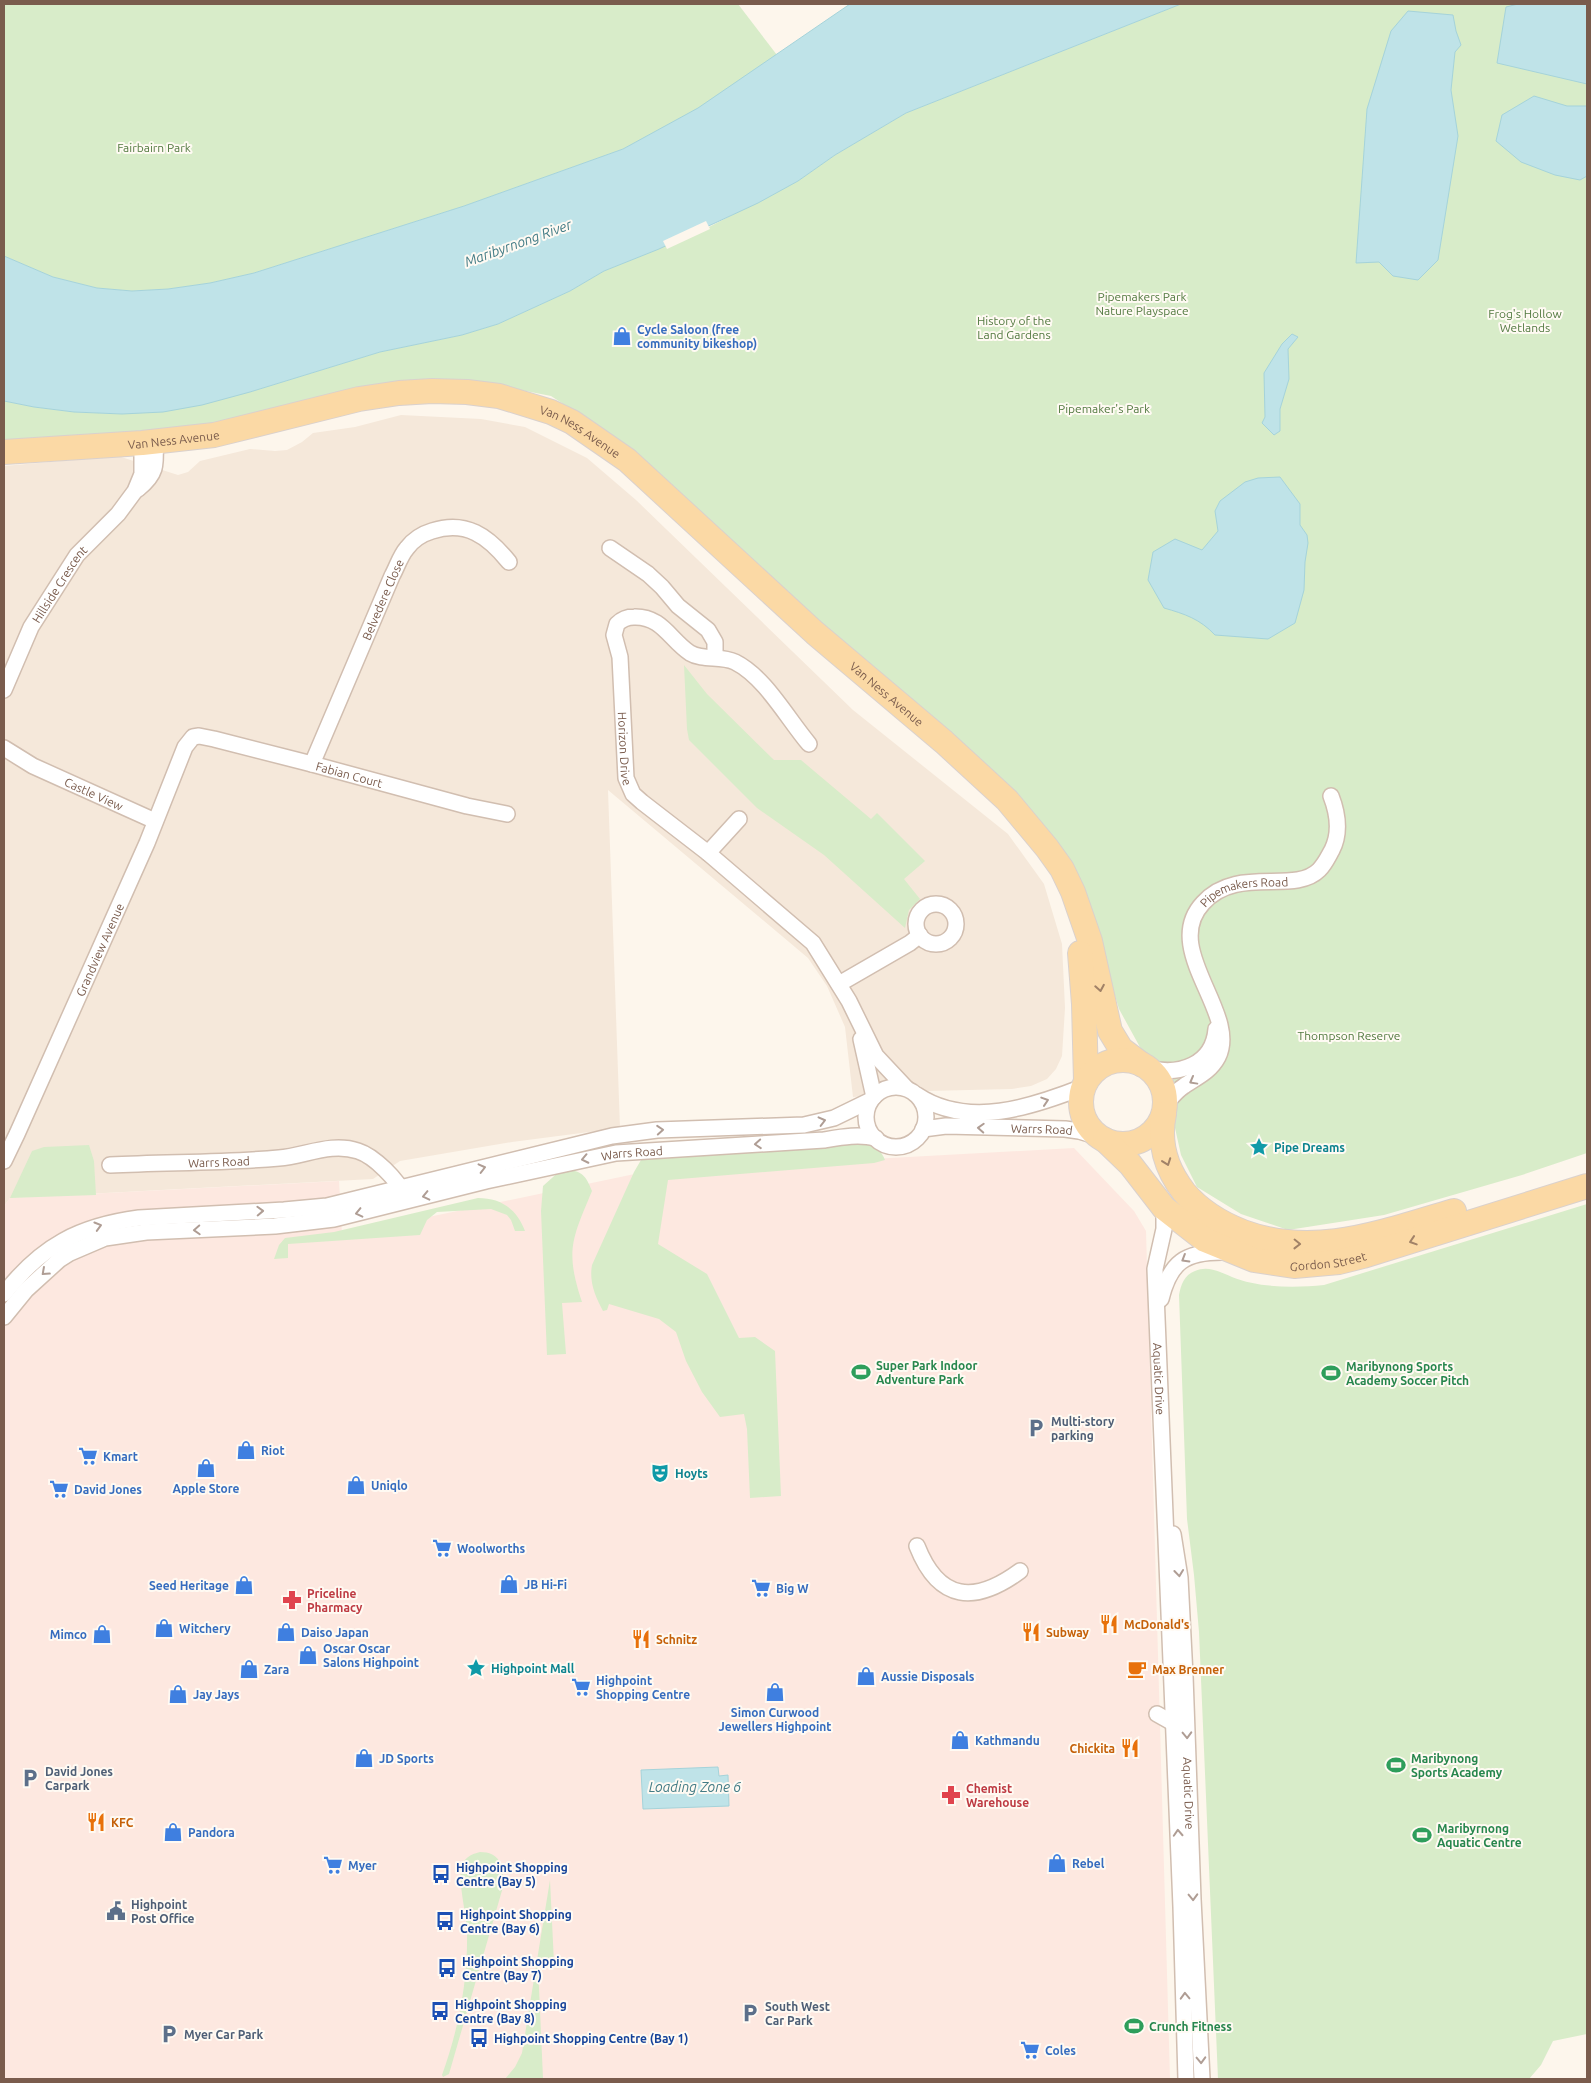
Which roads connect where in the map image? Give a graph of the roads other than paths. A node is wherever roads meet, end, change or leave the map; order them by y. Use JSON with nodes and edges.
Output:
{"nodes":[{"id":1,"x":148,"y":443,"type":"junction"},
{"id":2,"x":4,"y":452,"type":"edge"},
{"id":3,"x":610,"y":548,"type":"dead end"},
{"id":4,"x":509,"y":562,"type":"dead end"},
{"id":5,"x":721,"y":657,"type":"junction"},
{"id":6,"x":4,"y":690,"type":"edge"},
{"id":7,"x":193,"y":737,"type":"joint"},
{"id":8,"x":808,"y":744,"type":"dead end"},
{"id":9,"x":4,"y":748,"type":"edge"},
{"id":10,"x":4,"y":759,"type":"edge"},
{"id":11,"x":312,"y":764,"type":"junction"},
{"id":12,"x":33,"y":766,"type":"junction"},
{"id":13,"x":1331,"y":796,"type":"dead end"},
{"id":14,"x":507,"y":814,"type":"dead end"},
{"id":15,"x":739,"y":819,"type":"dead end"},
{"id":16,"x":1022,"y":819,"type":"junction"},
{"id":17,"x":155,"y":821,"type":"junction"},
{"id":18,"x":708,"y":853,"type":"junction"},
{"id":19,"x":920,"y":935,"type":"dead end"},
{"id":20,"x":840,"y":984,"type":"junction"},
{"id":21,"x":1214,"y":1011,"type":"junction"},
{"id":22,"x":1145,"y":1066,"type":"junction"},
{"id":23,"x":1084,"y":1084,"type":"junction"},
{"id":24,"x":910,"y":1091,"type":"junction"},
{"id":25,"x":872,"y":1098,"type":"junction"},
{"id":26,"x":1164,"y":1109,"type":"junction"},
{"id":27,"x":923,"y":1129,"type":"junction"},
{"id":28,"x":876,"y":1138,"type":"junction"},
{"id":29,"x":1102,"y":1139,"type":"junction"},
{"id":30,"x":4,"y":1161,"type":"edge"},
{"id":31,"x":110,"y":1165,"type":"dead end"},
{"id":32,"x":1587,"y":1170,"type":"edge"},
{"id":33,"x":1587,"y":1186,"type":"edge"},
{"id":34,"x":403,"y":1194,"type":"junction"},
{"id":35,"x":1164,"y":1208,"type":"junction"},
{"id":36,"x":1232,"y":1252,"type":"junction"},
{"id":37,"x":4,"y":1294,"type":"edge"},
{"id":38,"x":1158,"y":1310,"type":"junction"},
{"id":39,"x":4,"y":1317,"type":"edge"},
{"id":40,"x":1166,"y":1508,"type":"junction"},
{"id":41,"x":917,"y":1546,"type":"dead end"},
{"id":42,"x":1020,"y":1571,"type":"dead end"},
{"id":43,"x":1157,"y":1714,"type":"dead end"},
{"id":44,"x":1173,"y":1723,"type":"junction"},
{"id":45,"x":1186,"y":2079,"type":"edge"},
{"id":46,"x":1202,"y":2079,"type":"edge"}],
"edges":[{"from":1,"to":2,"type":"main road","name":"Van Ness Avenue"},
{"from":1,"to":6,"type":"street","name":"Hillside Crescent"},
{"from":1,"to":16,"type":"main road","name":"Van Ness Avenue"},
{"from":3,"to":5,"type":"street"},
{"from":4,"to":11,"type":"street","name":"Belvedere Close"},
{"from":5,"to":8,"type":"street","name":"Horizon Drive"},
{"from":5,"to":18,"type":"street","name":"Horizon Drive"},
{"from":7,"to":11,"type":"street","name":"Fabian Court"},
{"from":7,"to":17,"type":"street","name":"Grandview Avenue"},
{"from":9,"to":12,"type":"street","name":"Castle View"},
{"from":10,"to":12,"type":"street","name":"Castle View"},
{"from":11,"to":14,"type":"street","name":"Fabian Court"},
{"from":12,"to":17,"type":"street","name":"Castle View"},
{"from":13,"to":21,"type":"street","name":"Pipemakers Road"},
{"from":15,"to":18,"type":"street"},
{"from":16,"to":22,"type":"main road","name":"Van Ness Avenue","one_way":true},
{"from":16,"to":23,"type":"main road","name":"Van Ness Avenue"},
{"from":17,"to":30,"type":"street","name":"Grandview Avenue"},
{"from":18,"to":20,"type":"street","name":"Horizon Drive"},
{"from":19,"to":20,"type":"street"},
{"from":20,"to":24,"type":"street","name":"Horizon Drive"},
{"from":20,"to":25,"type":"street","name":"Horizon Drive"},
{"from":21,"to":22,"type":"street"},
{"from":21,"to":26,"type":"street","name":"Pipemakers Road","one_way":true},
{"from":22,"to":23,"type":"main road"},
{"from":22,"to":26,"type":"main road"},
{"from":24,"to":23,"type":"street","name":"Warrs Road","one_way":true},
{"from":23,"to":29,"type":"main road"},
{"from":24,"to":25,"type":"street"},
{"from":24,"to":27,"type":"street"},
{"from":25,"to":28,"type":"street"},
{"from":34,"to":25,"type":"street","name":"Warrs Road","one_way":true},
{"from":26,"to":29,"type":"main road"},
{"from":26,"to":32,"type":"main road","name":"Gordon Street","one_way":true},
{"from":27,"to":28,"type":"street"},
{"from":29,"to":27,"type":"street","name":"Warrs Road","one_way":true},
{"from":28,"to":34,"type":"street","name":"Warrs Road","one_way":true},
{"from":29,"to":35,"type":"main road","name":"Gordon Street"},
{"from":31,"to":34,"type":"street","name":"Warrs Road"},
{"from":33,"to":36,"type":"main road","name":"Gordon Street","one_way":true},
{"from":37,"to":34,"type":"street","one_way":true},
{"from":34,"to":39,"type":"street","one_way":true},
{"from":35,"to":36,"type":"main road","name":"Gordon Street"},
{"from":35,"to":38,"type":"street","name":"Aquatic Drive"},
{"from":36,"to":38,"type":"street","name":"Aquatic Drive","one_way":true},
{"from":38,"to":40,"type":"street","name":"Aquatic Drive"},
{"from":40,"to":44,"type":"street","name":"Aquatic Drive"},
{"from":40,"to":46,"type":"street","name":"Aquatic Drive","one_way":true},
{"from":41,"to":42,"type":"street"},
{"from":43,"to":44,"type":"street"},
{"from":45,"to":44,"type":"street","name":"Aquatic Drive","one_way":true}]}
